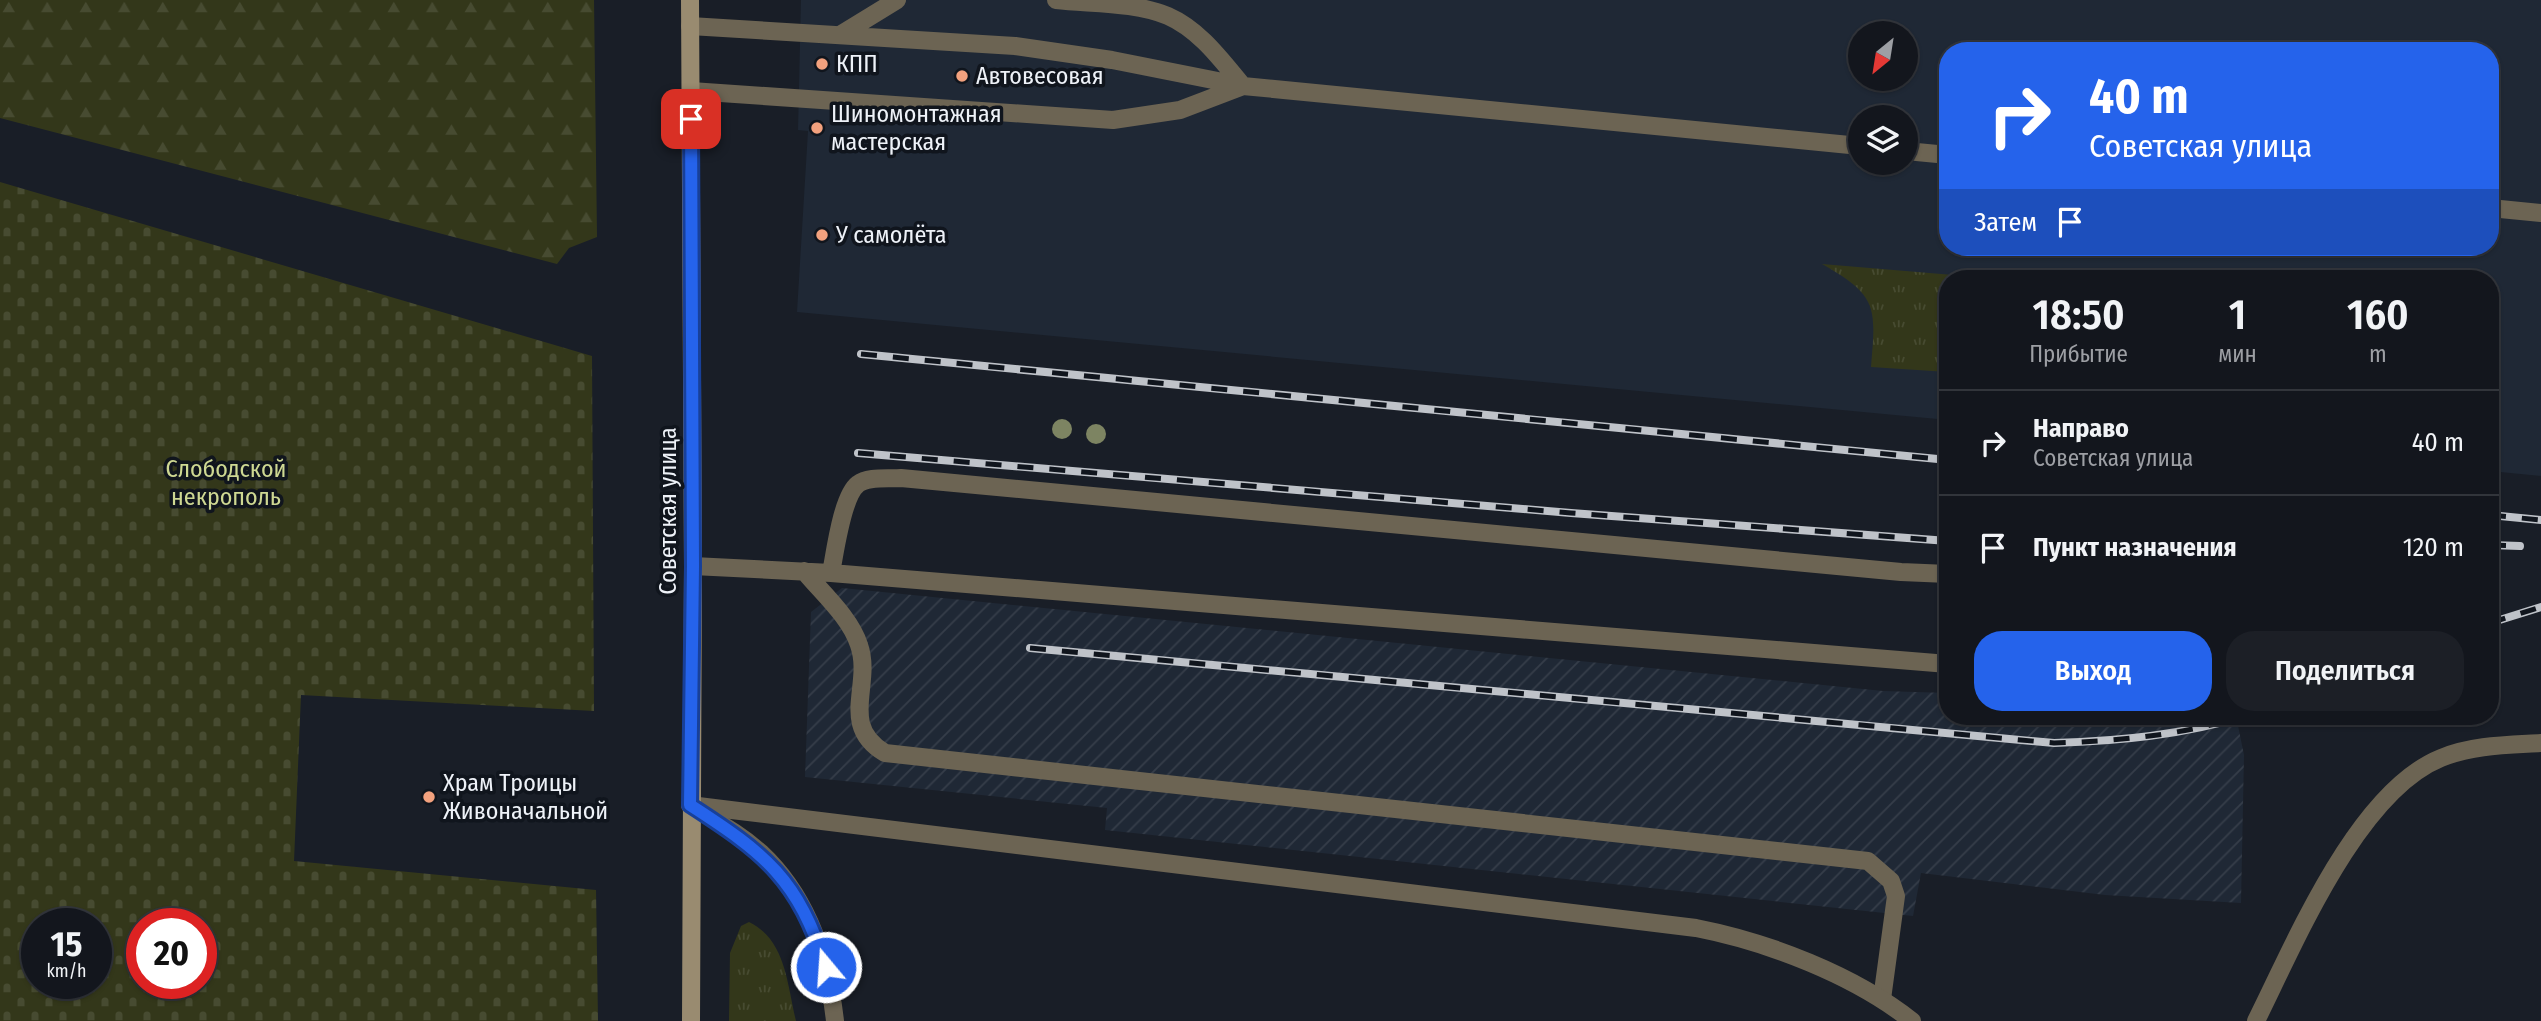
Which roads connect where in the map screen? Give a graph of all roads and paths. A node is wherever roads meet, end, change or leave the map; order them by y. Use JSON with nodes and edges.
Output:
{"nodes":[{"id":1,"x":690,"y":0,"type":"edge"},
{"id":2,"x":897,"y":0,"type":"edge"},
{"id":3,"x":1056,"y":0,"type":"edge"},
{"id":4,"x":690,"y":26,"type":"junction"},
{"id":5,"x":840,"y":35,"type":"junction"},
{"id":6,"x":1243,"y":86,"type":"junction"},
{"id":7,"x":691,"y":91,"type":"junction"},
{"id":8,"x":1848,"y":145,"type":"edge"},
{"id":9,"x":1918,"y":152,"type":"edge"},
{"id":10,"x":1939,"y":154,"type":"edge"},
{"id":11,"x":2499,"y":209,"type":"edge"},
{"id":12,"x":2541,"y":213,"type":"edge"},
{"id":13,"x":693,"y":566,"type":"junction"},
{"id":14,"x":804,"y":571,"type":"junction"},
{"id":15,"x":831,"y":573,"type":"junction"},
{"id":16,"x":1939,"y":574,"type":"edge"},
{"id":17,"x":1939,"y":663,"type":"edge"},
{"id":18,"x":2541,"y":743,"type":"edge"},
{"id":19,"x":690,"y":805,"type":"junction"},
{"id":20,"x":1882,"y":999,"type":"junction"},
{"id":21,"x":691,"y":1021,"type":"edge"},
{"id":22,"x":835,"y":1021,"type":"edge"},
{"id":23,"x":1912,"y":1021,"type":"edge"},
{"id":24,"x":2256,"y":1021,"type":"edge"}],
"edges":[{"from":1,"to":4,"type":"main road","name":"Советская улица"},
{"from":2,"to":5,"type":"street"},
{"from":3,"to":6,"type":"street"},
{"from":4,"to":5,"type":"street"},
{"from":4,"to":7,"type":"main road","name":"Советская улица"},
{"from":5,"to":6,"type":"street"},
{"from":6,"to":7,"type":"street"},
{"from":6,"to":8,"type":"street"},
{"from":7,"to":13,"type":"main road","name":"Советская улица"},
{"from":9,"to":10,"type":"street"},
{"from":11,"to":12,"type":"street"},
{"from":13,"to":14,"type":"street"},
{"from":13,"to":19,"type":"main road","name":"Советская улица"},
{"from":14,"to":15,"type":"street"},
{"from":14,"to":20,"type":"street"},
{"from":15,"to":16,"type":"street"},
{"from":15,"to":17,"type":"street"},
{"from":18,"to":24,"type":"street"},
{"from":19,"to":20,"type":"street"},
{"from":19,"to":21,"type":"main road","name":"Советская улица"},
{"from":19,"to":22,"type":"street"},
{"from":20,"to":23,"type":"street"}]}
